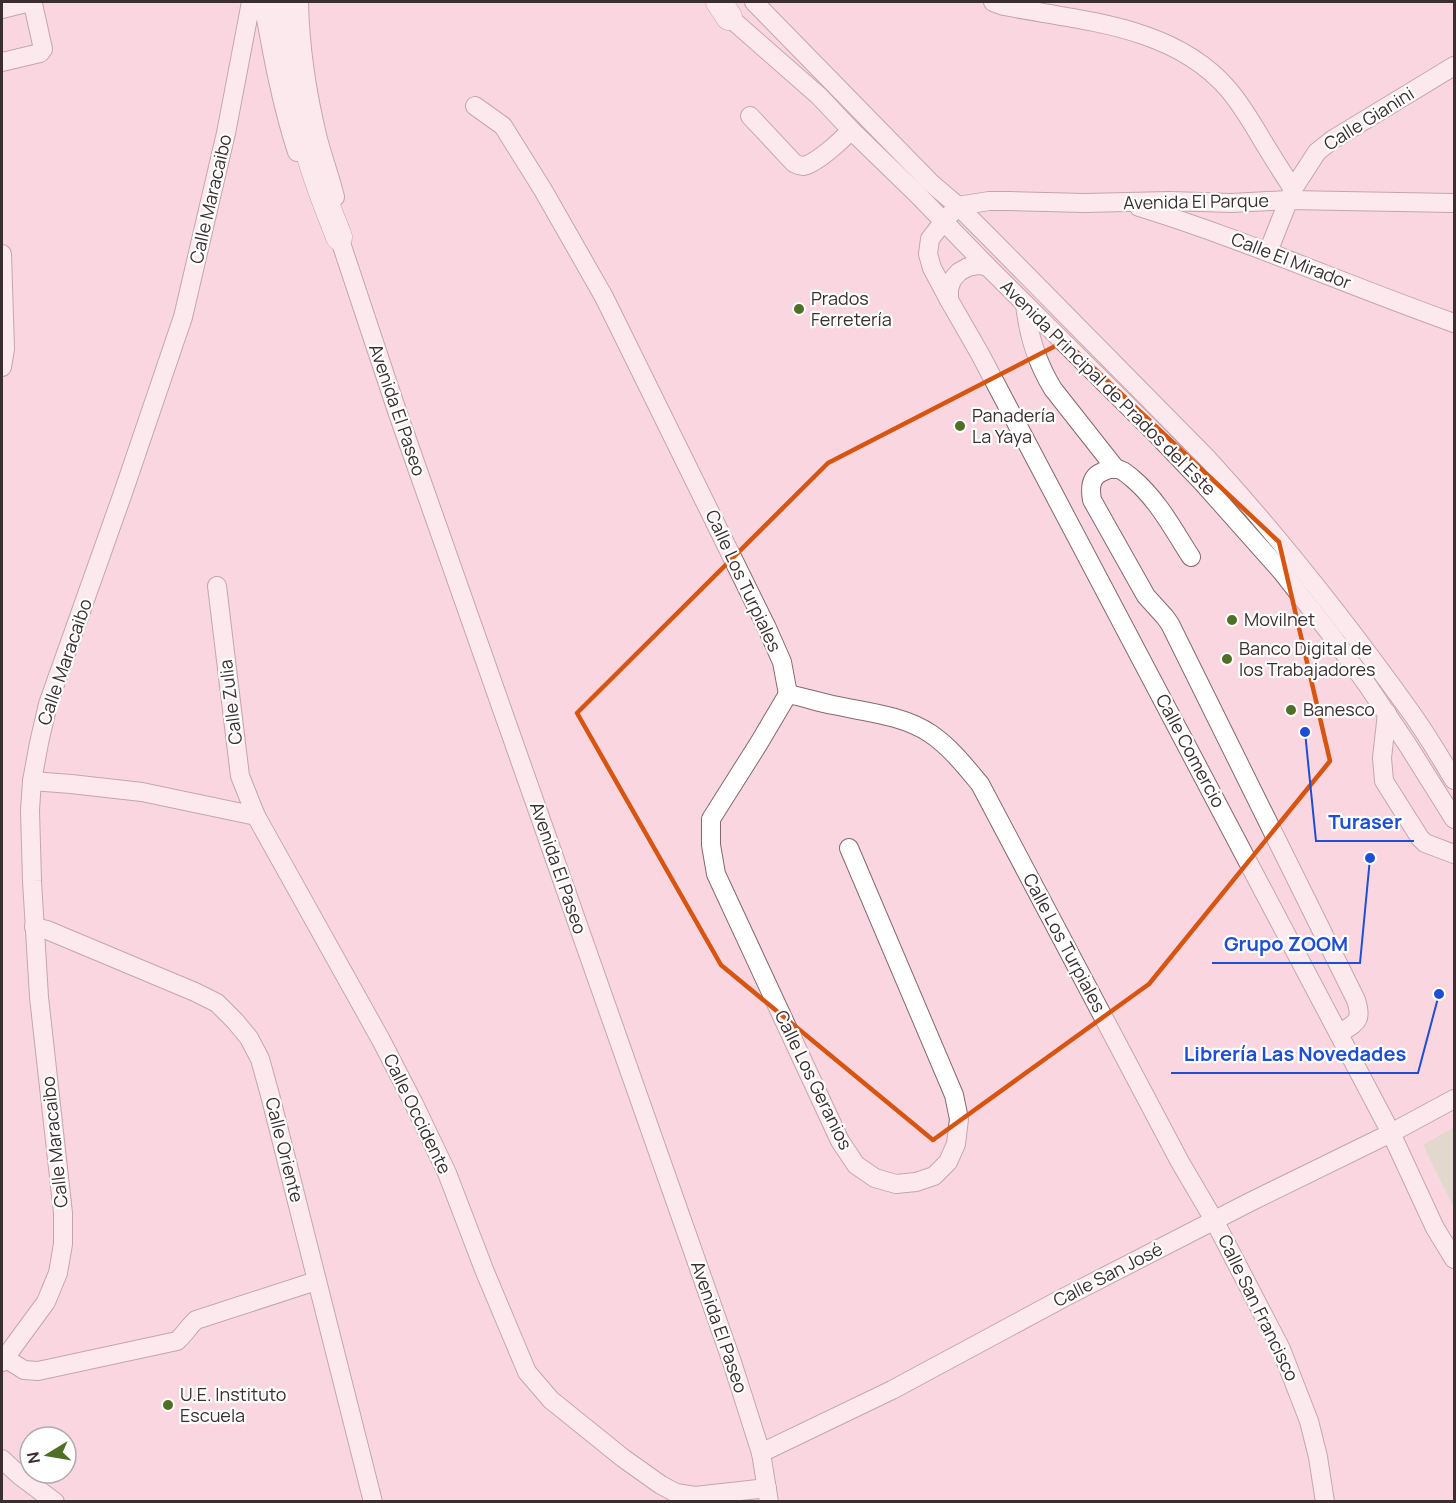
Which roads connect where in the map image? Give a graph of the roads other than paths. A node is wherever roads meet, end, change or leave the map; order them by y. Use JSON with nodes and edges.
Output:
{"nodes":[{"id":1,"x":251,"y":2,"type":"edge"},
{"id":2,"x":263,"y":2,"type":"edge"},
{"id":3,"x":284,"y":2,"type":"edge"},
{"id":4,"x":299,"y":2,"type":"edge"},
{"id":5,"x":754,"y":2,"type":"edge"},
{"id":6,"x":993,"y":2,"type":"edge"},
{"id":7,"x":720,"y":7,"type":"edge"},
{"id":8,"x":2,"y":9,"type":"edge"},
{"id":9,"x":2,"y":62,"type":"edge"},
{"id":10,"x":1455,"y":66,"type":"edge"},
{"id":11,"x":475,"y":106,"type":"dead end"},
{"id":12,"x":750,"y":116,"type":"dead end"},
{"id":13,"x":851,"y":130,"type":"junction"},
{"id":14,"x":1291,"y":194,"type":"junction"},
{"id":15,"x":1125,"y":203,"type":"junction"},
{"id":16,"x":1455,"y":203,"type":"edge"},
{"id":17,"x":958,"y":206,"type":"junction"},
{"id":18,"x":944,"y":221,"type":"junction"},
{"id":19,"x":339,"y":237,"type":"junction"},
{"id":20,"x":1268,"y":252,"type":"junction"},
{"id":21,"x":2,"y":254,"type":"edge"},
{"id":22,"x":987,"y":266,"type":"junction"},
{"id":23,"x":949,"y":300,"type":"junction"},
{"id":24,"x":1025,"y":304,"type":"junction"},
{"id":25,"x":1455,"y":323,"type":"edge"},
{"id":26,"x":2,"y":367,"type":"edge"},
{"id":27,"x":1116,"y":469,"type":"junction"},
{"id":28,"x":1191,"y":557,"type":"dead end"},
{"id":29,"x":217,"y":586,"type":"dead end"},
{"id":30,"x":788,"y":693,"type":"junction"},
{"id":31,"x":1387,"y":713,"type":"junction"},
{"id":32,"x":1455,"y":780,"type":"edge"},
{"id":33,"x":32,"y":781,"type":"junction"},
{"id":34,"x":256,"y":816,"type":"junction"},
{"id":35,"x":1455,"y":819,"type":"edge"},
{"id":36,"x":849,"y":848,"type":"dead end"},
{"id":37,"x":1455,"y":854,"type":"edge"},
{"id":38,"x":34,"y":927,"type":"junction"},
{"id":39,"x":1339,"y":1034,"type":"junction"},
{"id":40,"x":1455,"y":1099,"type":"edge"},
{"id":41,"x":1391,"y":1133,"type":"junction"},
{"id":42,"x":1214,"y":1220,"type":"junction"},
{"id":43,"x":1455,"y":1259,"type":"edge"},
{"id":44,"x":316,"y":1281,"type":"junction"},
{"id":45,"x":3,"y":1360,"type":"edge"},
{"id":46,"x":761,"y":1453,"type":"junction"},
{"id":47,"x":2,"y":1459,"type":"edge"},
{"id":48,"x":768,"y":1495,"type":"edge"},
{"id":49,"x":55,"y":1502,"type":"edge"},
{"id":50,"x":373,"y":1502,"type":"edge"},
{"id":51,"x":1325,"y":1502,"type":"edge"}],
"edges":[{"from":1,"to":33,"type":"street","name":"Calle Maracaibo"},
{"from":2,"to":19,"type":"street","name":"Avenida El Paseo"},
{"from":3,"to":19,"type":"highway"},
{"from":4,"to":19,"type":"street","name":"Avenida El Paseo"},
{"from":5,"to":17,"type":"street","name":"Avenida Principal de Prados del Este"},
{"from":6,"to":14,"type":"street"},
{"from":7,"to":13,"type":"street","name":"Avenida Principal de Prados del Este"},
{"from":8,"to":9,"type":"street"},
{"from":10,"to":14,"type":"street","name":"Calle Gianini"},
{"from":11,"to":30,"type":"street","name":"Calle Los Turpiales"},
{"from":12,"to":13,"type":"street"},
{"from":13,"to":18,"type":"street","name":"Avenida Principal de Prados del Este"},
{"from":14,"to":15,"type":"street","name":"Avenida El Parque"},
{"from":14,"to":16,"type":"street","name":"Avenida El Parque"},
{"from":14,"to":20,"type":"street","name":"Calle Gianini"},
{"from":15,"to":17,"type":"street","name":"Avenida El Parque"},
{"from":15,"to":20,"type":"street","name":"Calle El Mirador"},
{"from":17,"to":18,"type":"street"},
{"from":17,"to":32,"type":"street","name":"Avenida Principal de Prados del Este"},
{"from":18,"to":22,"type":"street","name":"Avenida Principal de Prados del Este"},
{"from":18,"to":23,"type":"street","name":"Calle Comercio"},
{"from":19,"to":46,"type":"street","name":"Avenida El Paseo"},
{"from":20,"to":25,"type":"street","name":"Calle El Mirador"},
{"from":21,"to":26,"type":"street"},
{"from":22,"to":23,"type":"street"},
{"from":22,"to":24,"type":"street","name":"Avenida Principal de Prados del Este"},
{"from":23,"to":39,"type":"street","name":"Calle Comercio"},
{"from":24,"to":27,"type":"street"},
{"from":24,"to":31,"type":"street","name":"Avenida Principal de Prados del Este"},
{"from":27,"to":28,"type":"street"},
{"from":27,"to":39,"type":"street"},
{"from":29,"to":34,"type":"street","name":"Calle Zulia"},
{"from":30,"to":36,"type":"street","name":"Calle Los Geranios"},
{"from":30,"to":42,"type":"street","name":"Calle Los Turpiales"},
{"from":31,"to":35,"type":"street","name":"Avenida Principal de Prados del Este"},
{"from":31,"to":37,"type":"street"},
{"from":33,"to":34,"type":"street"},
{"from":33,"to":38,"type":"street","name":"Calle Maracaibo"},
{"from":34,"to":48,"type":"street","name":"Calle Occidente"},
{"from":38,"to":44,"type":"street","name":"Calle Oriente"},
{"from":38,"to":45,"type":"street","name":"Calle Maracaibo"},
{"from":39,"to":41,"type":"street","name":"Calle Comercio"},
{"from":40,"to":41,"type":"street","name":"Calle San José"},
{"from":41,"to":42,"type":"street","name":"Calle San José"},
{"from":41,"to":43,"type":"street","name":"Calle Comercio"},
{"from":42,"to":46,"type":"street","name":"Calle San José"},
{"from":42,"to":51,"type":"street","name":"Calle San Francisco"},
{"from":44,"to":45,"type":"street"},
{"from":44,"to":50,"type":"street","name":"Calle Oriente"},
{"from":46,"to":48,"type":"street","name":"Avenida El Paseo"},
{"from":47,"to":49,"type":"street"}]}
